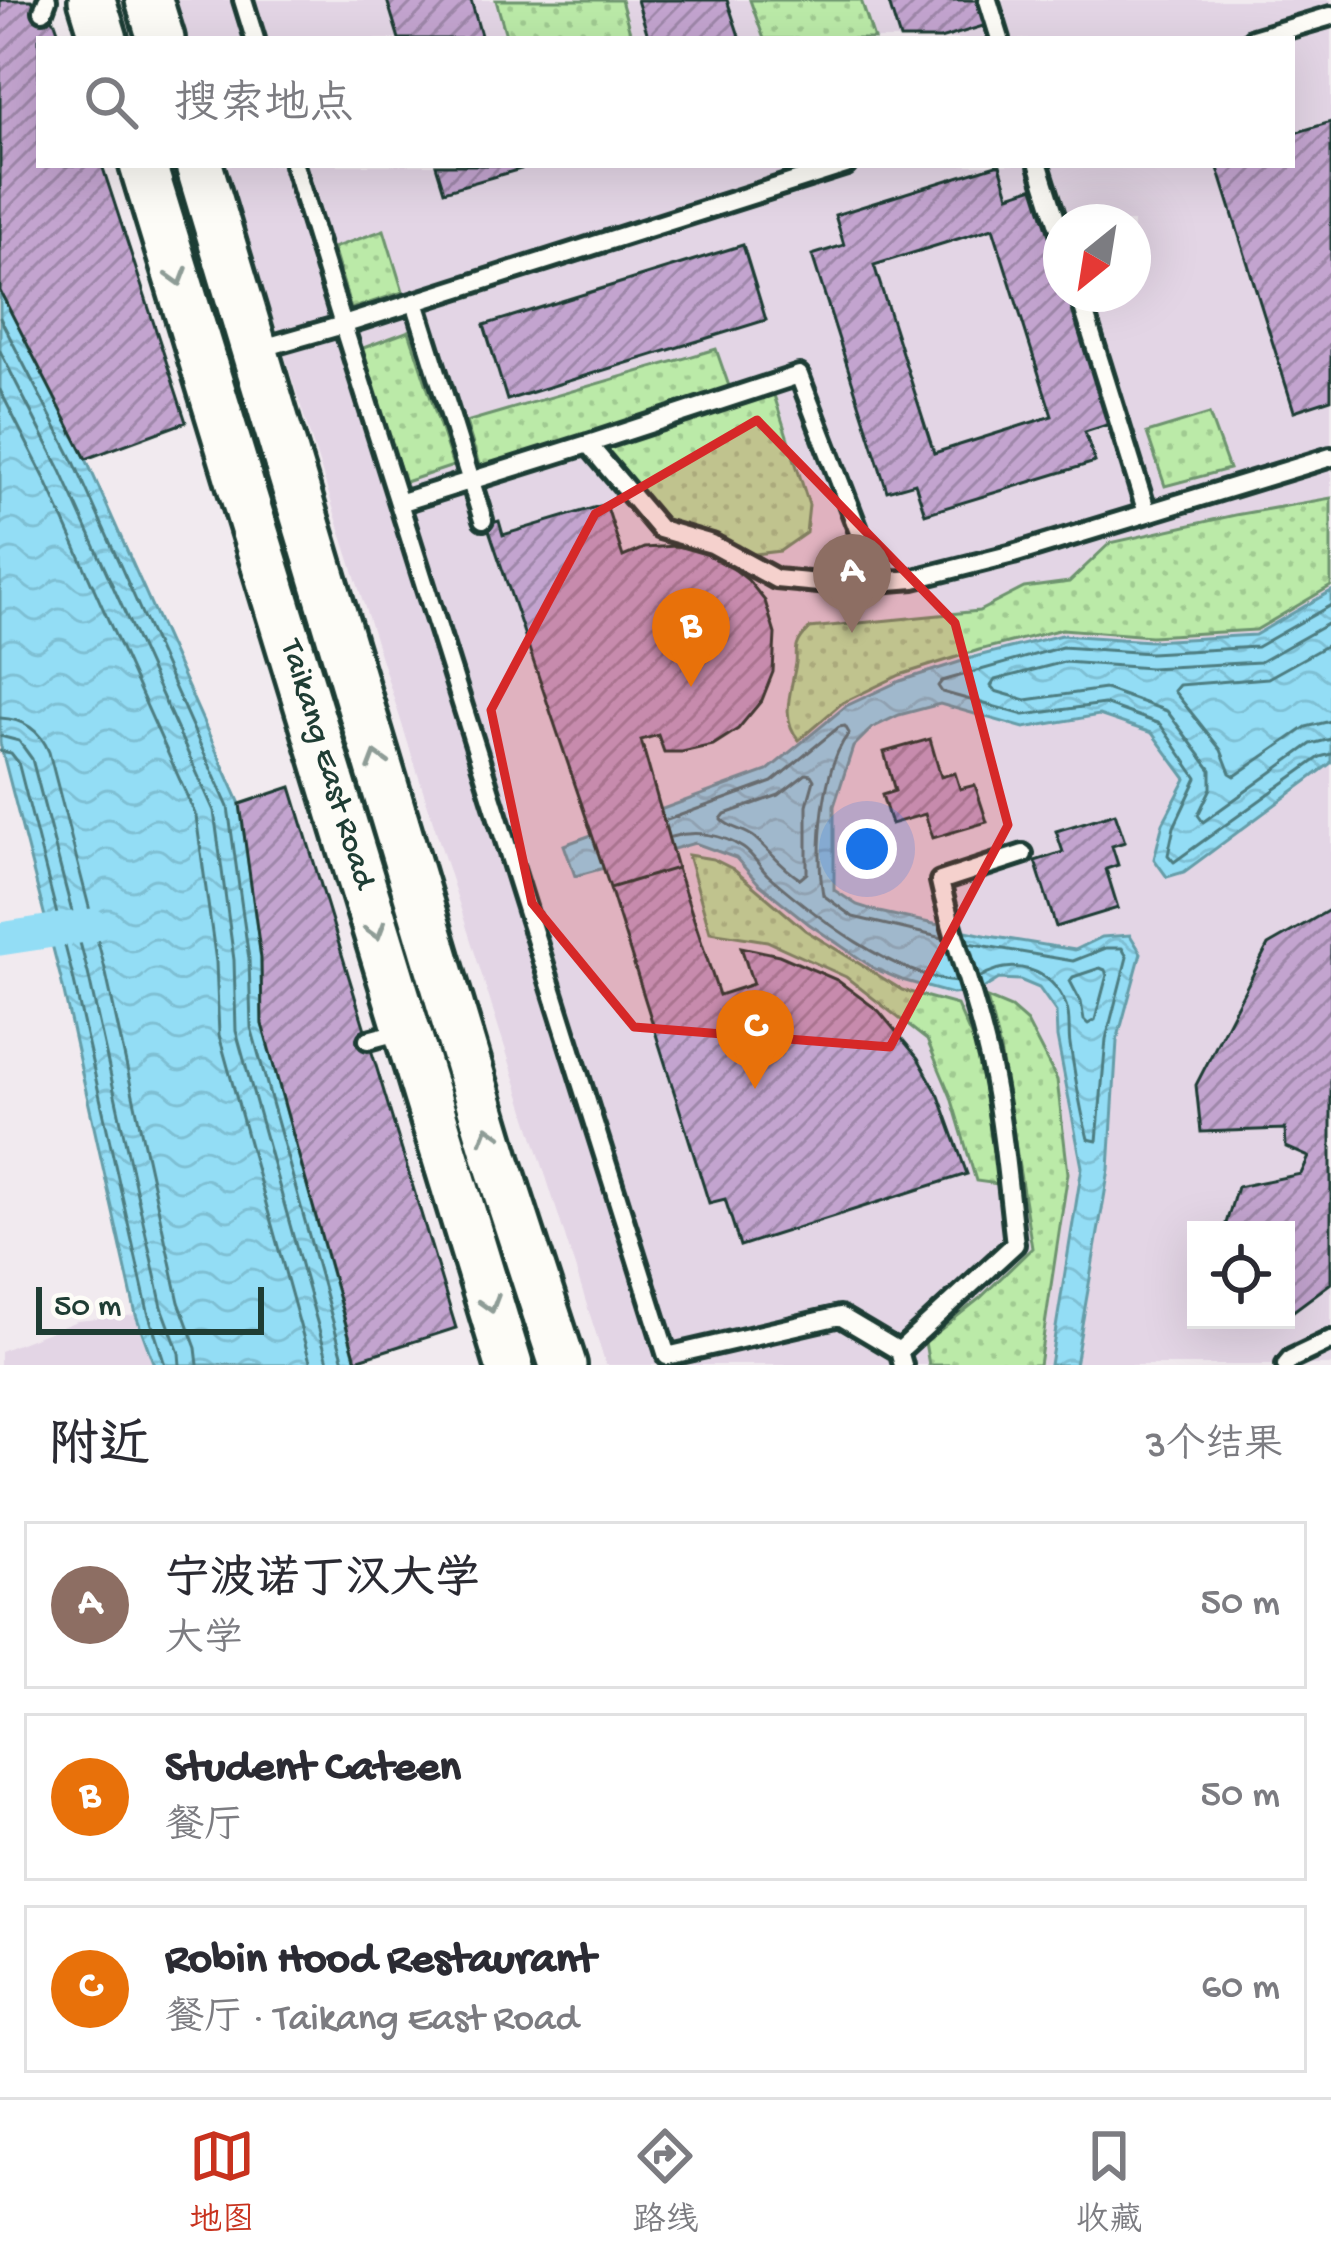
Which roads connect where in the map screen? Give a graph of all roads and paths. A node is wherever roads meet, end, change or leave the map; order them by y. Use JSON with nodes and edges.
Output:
{"nodes":[{"id":1,"x":92,"y":0,"type":"edge"},
{"id":2,"x":149,"y":0,"type":"edge"},
{"id":3,"x":243,"y":0,"type":"edge"},
{"id":4,"x":988,"y":0,"type":"edge"},
{"id":5,"x":1328,"y":0,"type":"edge"},
{"id":6,"x":1331,"y":14,"type":"edge"},
{"id":7,"x":103,"y":36,"type":"edge"},
{"id":8,"x":160,"y":36,"type":"edge"},
{"id":9,"x":254,"y":36,"type":"edge"},
{"id":10,"x":999,"y":36,"type":"edge"},
{"id":11,"x":1262,"y":36,"type":"edge"},
{"id":12,"x":144,"y":168,"type":"edge"},
{"id":13,"x":200,"y":168,"type":"edge"},
{"id":14,"x":295,"y":168,"type":"edge"},
{"id":15,"x":837,"y":168,"type":"edge"},
{"id":16,"x":1040,"y":168,"type":"edge"},
{"id":17,"x":1051,"y":204,"type":"edge"},
{"id":18,"x":415,"y":302,"type":"junction"},
{"id":19,"x":1085,"y":312,"type":"edge"},
{"id":20,"x":343,"y":325,"type":"junction"},
{"id":21,"x":255,"y":350,"type":"junction"},
{"id":22,"x":588,"y":445,"type":"junction"},
{"id":23,"x":1331,"y":457,"type":"edge"},
{"id":24,"x":471,"y":481,"type":"junction"},
{"id":25,"x":399,"y":503,"type":"junction"},
{"id":26,"x":1148,"y":513,"type":"junction"},
{"id":27,"x":483,"y":520,"type":"dead end"},
{"id":28,"x":878,"y":582,"type":"junction"},
{"id":29,"x":1023,"y":854,"type":"dead end"},
{"id":30,"x":1331,"y":1340,"type":"edge"},
{"id":31,"x":901,"y":1358,"type":"edge"},
{"id":32,"x":509,"y":1365,"type":"edge"},
{"id":33,"x":563,"y":1365,"type":"edge"},
{"id":34,"x":1286,"y":1365,"type":"edge"}],
"edges":[{"from":1,"to":7,"type":"street"},
{"from":2,"to":8,"type":"street"},
{"from":3,"to":9,"type":"lane"},
{"from":4,"to":10,"type":"lane"},
{"from":5,"to":6,"type":"lane"},
{"from":6,"to":11,"type":"lane"},
{"from":12,"to":32,"type":"street","name":"Taikang East Road","one_way":true},
{"from":13,"to":21,"type":"street","name":"Taikang East Road"},
{"from":14,"to":20,"type":"lane"},
{"from":15,"to":18,"type":"lane"},
{"from":16,"to":17,"type":"lane"},
{"from":18,"to":20,"type":"lane"},
{"from":18,"to":24,"type":"lane"},
{"from":19,"to":26,"type":"lane"},
{"from":20,"to":21,"type":"lane"},
{"from":20,"to":25,"type":"lane"},
{"from":33,"to":21,"type":"street","name":"Taikang East Road","one_way":true},
{"from":22,"to":24,"type":"lane"},
{"from":22,"to":28,"type":"lane"},
{"from":22,"to":28,"type":"lane"},
{"from":23,"to":26,"type":"lane"},
{"from":24,"to":25,"type":"lane"},
{"from":24,"to":27,"type":"lane"},
{"from":25,"to":31,"type":"lane"},
{"from":26,"to":28,"type":"lane"},
{"from":29,"to":31,"type":"lane"},
{"from":30,"to":34,"type":"lane"}]}
